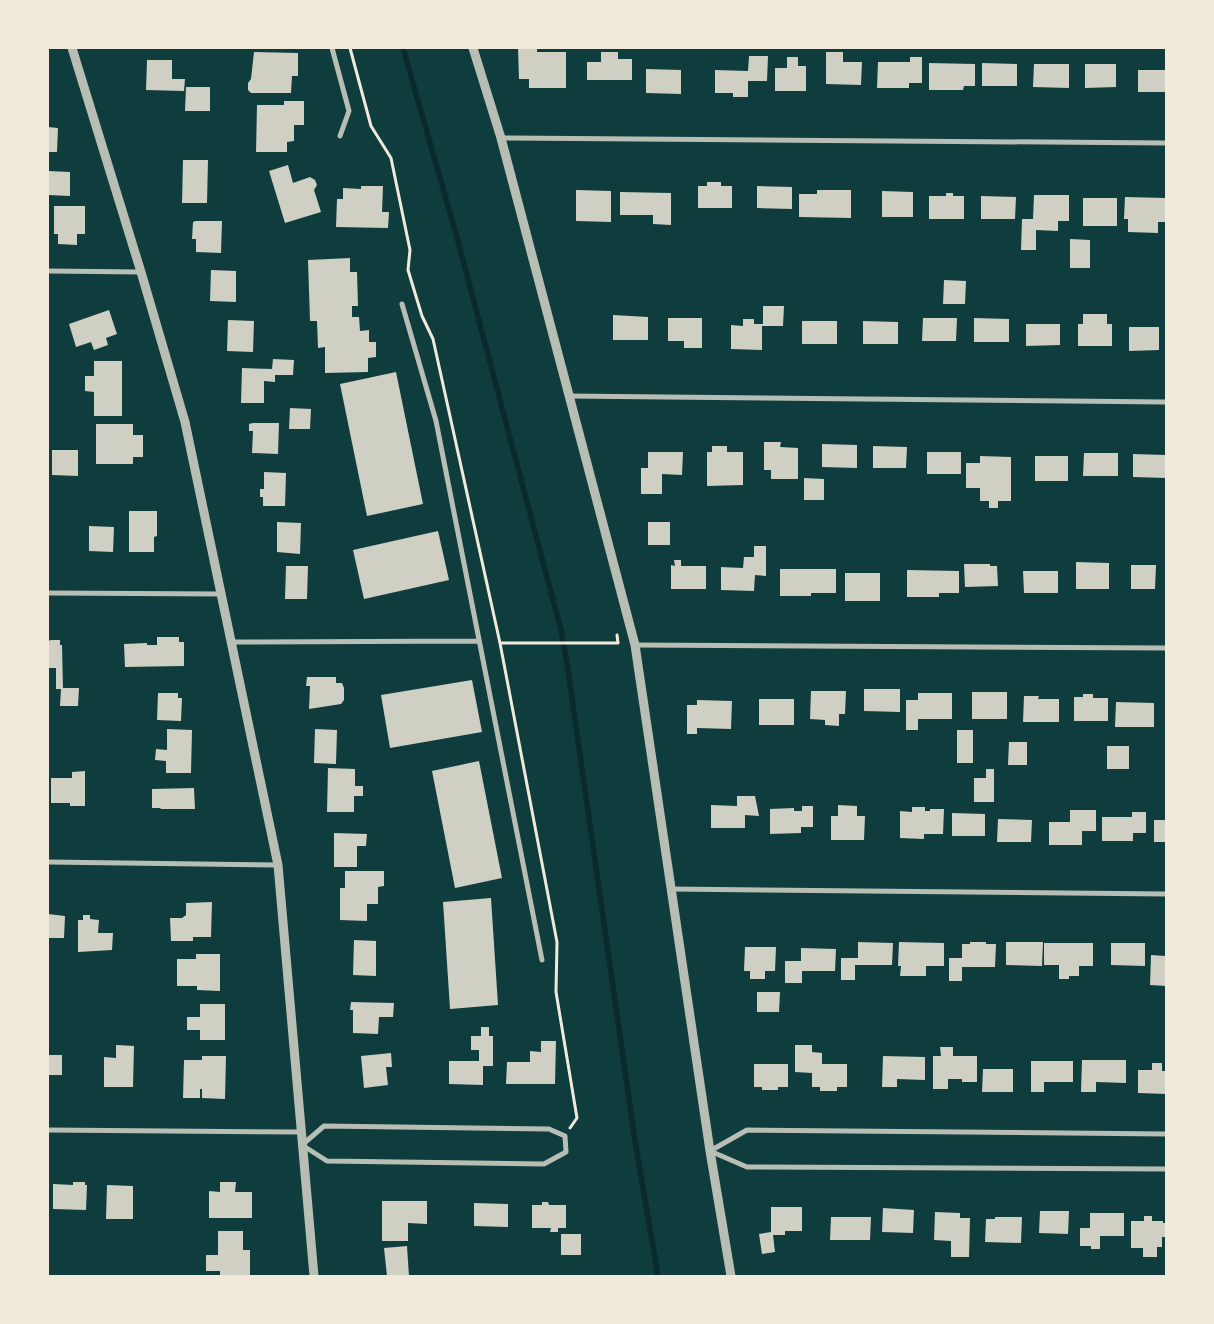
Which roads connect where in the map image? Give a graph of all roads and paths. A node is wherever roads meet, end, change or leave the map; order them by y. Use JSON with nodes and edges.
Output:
{"nodes":[{"id":1,"x":72,"y":48,"type":"edge"},
{"id":2,"x":332,"y":48,"type":"edge"},
{"id":3,"x":350,"y":48,"type":"edge"},
{"id":4,"x":473,"y":48,"type":"edge"},
{"id":5,"x":340,"y":136,"type":"dead end"},
{"id":6,"x":501,"y":138,"type":"junction"},
{"id":7,"x":1166,"y":143,"type":"edge"},
{"id":8,"x":48,"y":271,"type":"edge"},
{"id":9,"x":141,"y":272,"type":"junction"},
{"id":10,"x":402,"y":304,"type":"dead end"},
{"id":11,"x":568,"y":396,"type":"junction"},
{"id":12,"x":1166,"y":402,"type":"edge"},
{"id":13,"x":48,"y":593,"type":"edge"},
{"id":14,"x":221,"y":594,"type":"junction"},
{"id":15,"x":479,"y":641,"type":"junction"},
{"id":16,"x":231,"y":642,"type":"junction"},
{"id":17,"x":500,"y":643,"type":"junction"},
{"id":18,"x":618,"y":643,"type":"dead end"},
{"id":19,"x":635,"y":645,"type":"junction"},
{"id":20,"x":1166,"y":648,"type":"edge"},
{"id":21,"x":48,"y":862,"type":"edge"},
{"id":22,"x":278,"y":864,"type":"junction"},
{"id":23,"x":670,"y":889,"type":"junction"},
{"id":24,"x":1166,"y":894,"type":"edge"},
{"id":25,"x":542,"y":960,"type":"dead end"},
{"id":26,"x":48,"y":1130,"type":"edge"},
{"id":27,"x":569,"y":1130,"type":"dead end"},
{"id":28,"x":301,"y":1132,"type":"junction"},
{"id":29,"x":1166,"y":1134,"type":"edge"},
{"id":30,"x":302,"y":1145,"type":"junction"},
{"id":31,"x":710,"y":1151,"type":"junction"},
{"id":32,"x":1166,"y":1169,"type":"edge"},
{"id":33,"x":314,"y":1276,"type":"edge"},
{"id":34,"x":731,"y":1276,"type":"edge"}],
"edges":[{"from":1,"to":9,"type":"street"},
{"from":2,"to":5,"type":"street"},
{"from":3,"to":17,"type":"path"},
{"from":4,"to":6,"type":"street"},
{"from":6,"to":7,"type":"street"},
{"from":6,"to":11,"type":"street"},
{"from":8,"to":9,"type":"street"},
{"from":9,"to":14,"type":"street"},
{"from":10,"to":15,"type":"street"},
{"from":11,"to":12,"type":"street"},
{"from":11,"to":19,"type":"street"},
{"from":13,"to":14,"type":"street"},
{"from":14,"to":16,"type":"street"},
{"from":15,"to":16,"type":"street"},
{"from":15,"to":25,"type":"street"},
{"from":16,"to":22,"type":"street"},
{"from":17,"to":18,"type":"path"},
{"from":17,"to":27,"type":"path"},
{"from":19,"to":20,"type":"street"},
{"from":19,"to":23,"type":"street"},
{"from":21,"to":22,"type":"street"},
{"from":22,"to":28,"type":"street"},
{"from":23,"to":24,"type":"street"},
{"from":23,"to":31,"type":"street"},
{"from":26,"to":28,"type":"street"},
{"from":28,"to":30,"type":"street"},
{"from":29,"to":31,"type":"street"},
{"from":30,"to":30,"type":"street"},
{"from":30,"to":33,"type":"street"},
{"from":31,"to":32,"type":"street"},
{"from":31,"to":34,"type":"street"}]}
